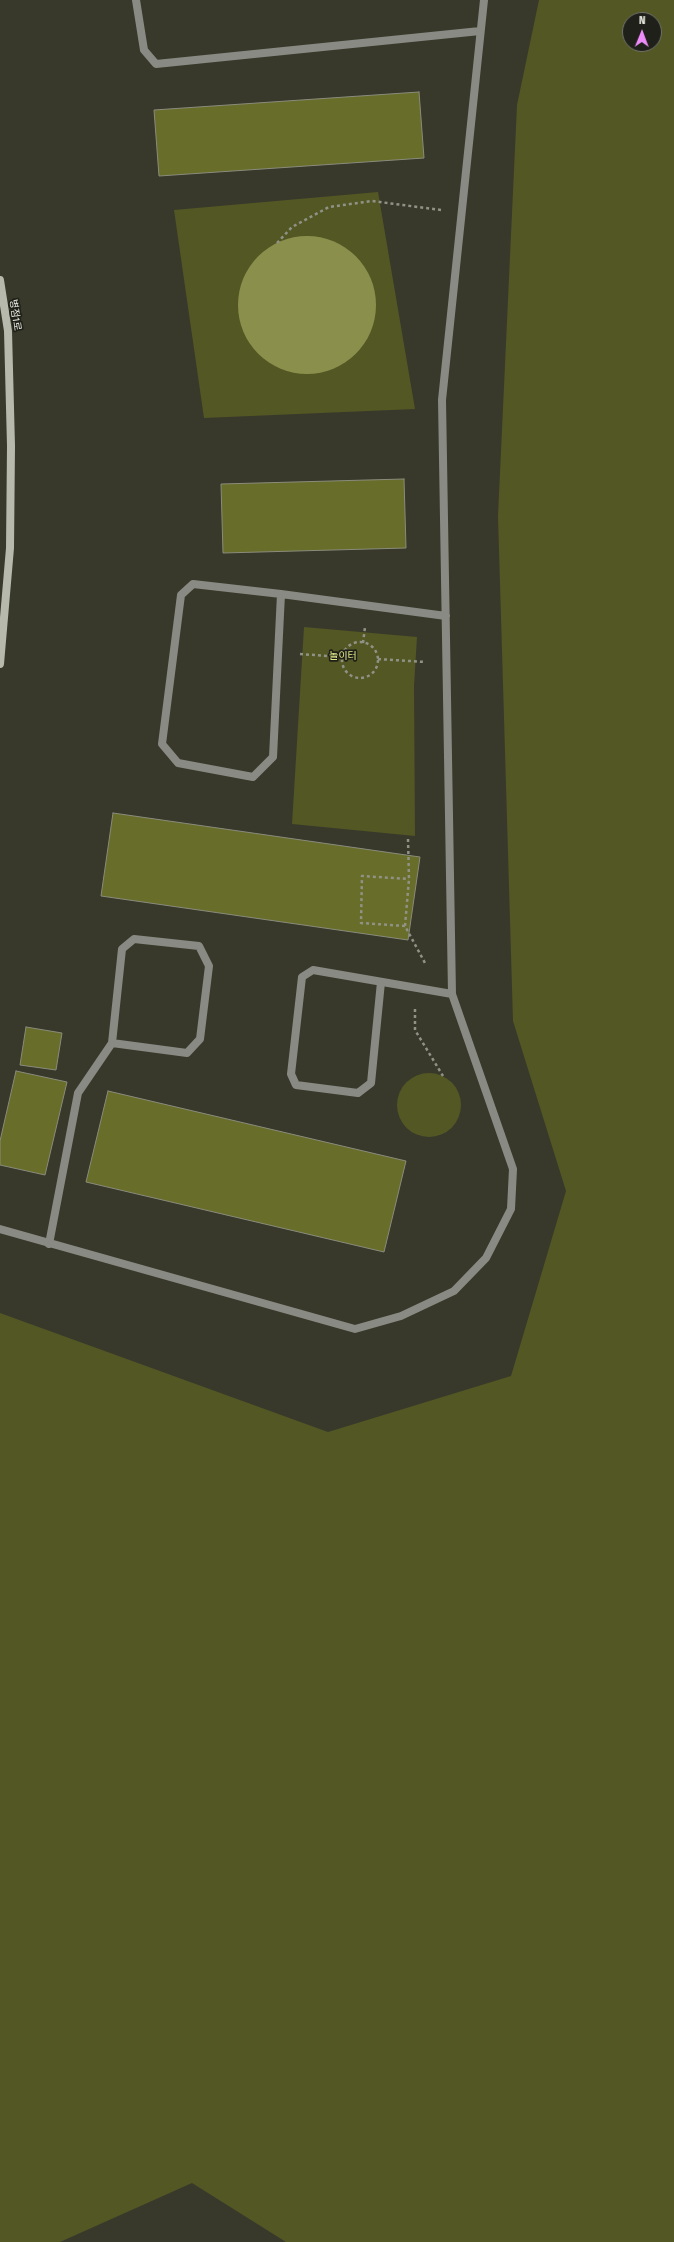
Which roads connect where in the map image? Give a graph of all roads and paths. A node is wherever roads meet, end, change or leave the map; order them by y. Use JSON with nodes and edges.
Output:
{"nodes":[{"id":1,"x":136,"y":0,"type":"edge"},
{"id":2,"x":484,"y":0,"type":"edge"},
{"id":3,"x":480,"y":30,"type":"junction"},
{"id":4,"x":443,"y":210,"type":"dead end"},
{"id":5,"x":277,"y":243,"type":"dead end"},
{"id":6,"x":0,"y":280,"type":"edge"},
{"id":7,"x":281,"y":594,"type":"junction"},
{"id":8,"x":446,"y":616,"type":"junction"},
{"id":9,"x":365,"y":627,"type":"dead end"},
{"id":10,"x":363,"y":643,"type":"junction"},
{"id":11,"x":300,"y":654,"type":"dead end"},
{"id":12,"x":342,"y":657,"type":"junction"},
{"id":13,"x":378,"y":659,"type":"junction"},
{"id":14,"x":426,"y":662,"type":"dead end"},
{"id":15,"x":0,"y":664,"type":"edge"},
{"id":16,"x":408,"y":839,"type":"dead end"},
{"id":17,"x":410,"y":879,"type":"junction"},
{"id":18,"x":405,"y":926,"type":"junction"},
{"id":19,"x":425,"y":963,"type":"dead end"},
{"id":20,"x":381,"y":982,"type":"junction"},
{"id":21,"x":452,"y":994,"type":"junction"},
{"id":22,"x":415,"y":1005,"type":"dead end"},
{"id":23,"x":112,"y":1043,"type":"junction"},
{"id":24,"x":443,"y":1076,"type":"dead end"},
{"id":25,"x":0,"y":1229,"type":"edge"},
{"id":26,"x":49,"y":1244,"type":"junction"}],
"edges":[{"from":1,"to":3,"type":"lane"},
{"from":2,"to":3,"type":"lane"},
{"from":3,"to":8,"type":"lane"},
{"from":4,"to":5,"type":"path"},
{"from":6,"to":15,"type":"street","name":"병점1로"},
{"from":7,"to":7,"type":"lane"},
{"from":7,"to":8,"type":"lane"},
{"from":8,"to":21,"type":"lane"},
{"from":9,"to":10,"type":"path"},
{"from":10,"to":12,"type":"path"},
{"from":10,"to":13,"type":"path"},
{"from":11,"to":12,"type":"path"},
{"from":12,"to":13,"type":"path"},
{"from":13,"to":14,"type":"path"},
{"from":16,"to":17,"type":"path"},
{"from":17,"to":18,"type":"path"},
{"from":17,"to":18,"type":"path"},
{"from":18,"to":19,"type":"path"},
{"from":20,"to":20,"type":"lane"},
{"from":20,"to":21,"type":"lane"},
{"from":21,"to":26,"type":"lane"},
{"from":22,"to":24,"type":"path"},
{"from":23,"to":23,"type":"lane"},
{"from":23,"to":26,"type":"lane"},
{"from":25,"to":26,"type":"lane"}]}
